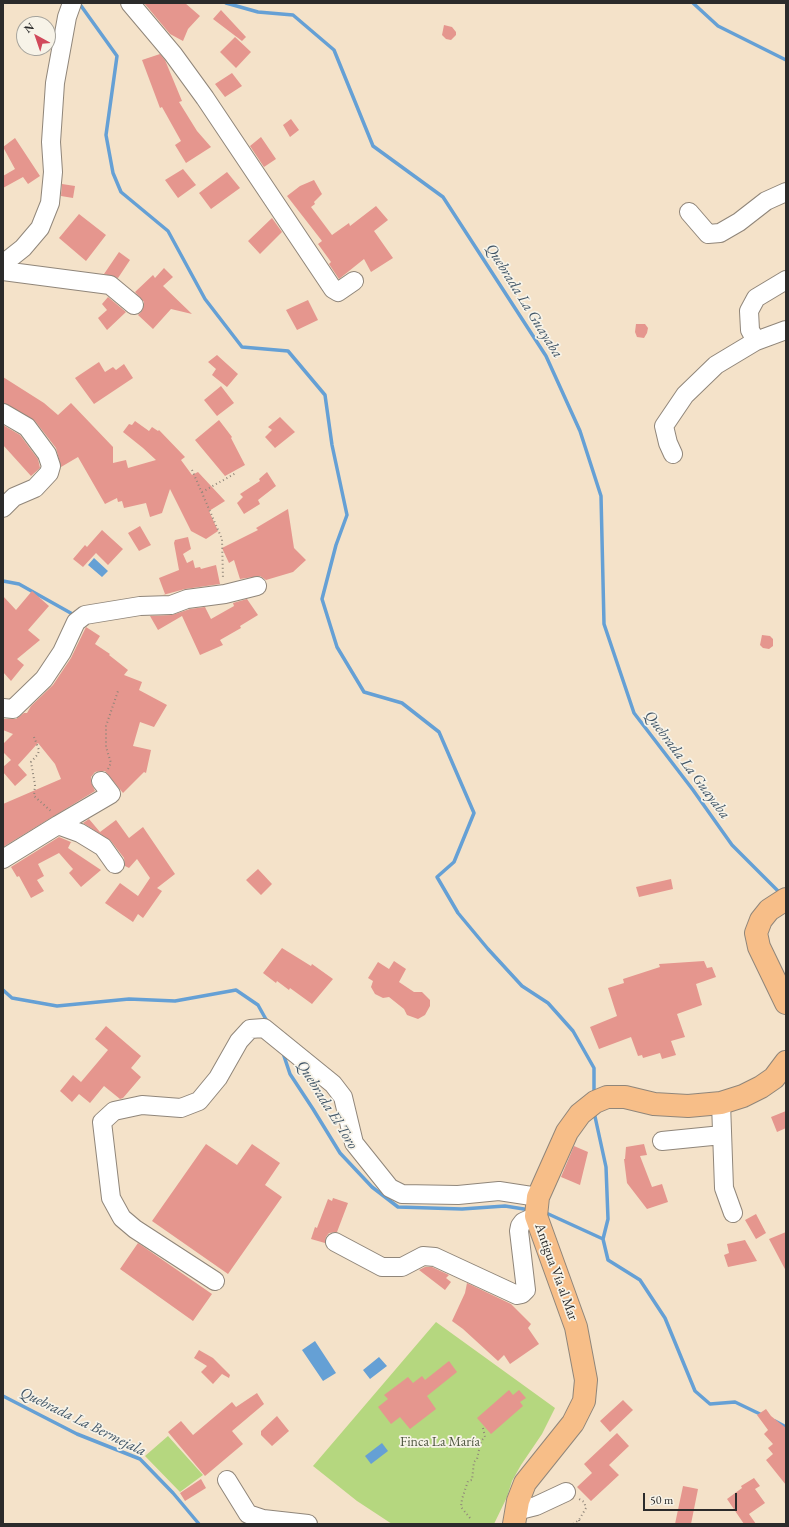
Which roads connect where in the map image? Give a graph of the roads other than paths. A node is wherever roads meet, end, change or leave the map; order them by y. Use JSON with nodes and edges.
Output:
{"nodes":[{"id":1,"x":72,"y":3,"type":"edge"},
{"id":2,"x":130,"y":3,"type":"edge"},
{"id":3,"x":786,"y":192,"type":"edge"},
{"id":4,"x":689,"y":212,"type":"dead end"},
{"id":5,"x":3,"y":264,"type":"edge"},
{"id":6,"x":3,"y":271,"type":"edge"},
{"id":7,"x":786,"y":280,"type":"edge"},
{"id":8,"x":354,"y":281,"type":"dead end"},
{"id":9,"x":134,"y":305,"type":"dead end"},
{"id":10,"x":786,"y":330,"type":"edge"},
{"id":11,"x":756,"y":341,"type":"junction"},
{"id":12,"x":3,"y":413,"type":"edge"},
{"id":13,"x":673,"y":454,"type":"dead end"},
{"id":14,"x":3,"y":508,"type":"edge"},
{"id":15,"x":257,"y":586,"type":"dead end"},
{"id":16,"x":3,"y":708,"type":"edge"},
{"id":17,"x":101,"y":781,"type":"road end"},
{"id":18,"x":58,"y":825,"type":"junction"},
{"id":19,"x":3,"y":859,"type":"edge"},
{"id":20,"x":115,"y":864,"type":"dead end"},
{"id":21,"x":786,"y":899,"type":"edge"},
{"id":22,"x":786,"y":1003,"type":"edge"},
{"id":23,"x":786,"y":1062,"type":"edge"},
{"id":24,"x":722,"y":1103,"type":"junction"},
{"id":25,"x":722,"y":1135,"type":"junction"},
{"id":26,"x":662,"y":1142,"type":"dead end"},
{"id":27,"x":537,"y":1207,"type":"junction"},
{"id":28,"x":733,"y":1213,"type":"dead end"},
{"id":29,"x":335,"y":1242,"type":"dead end"},
{"id":30,"x":215,"y":1280,"type":"dead end"},
{"id":31,"x":226,"y":1480,"type":"dead end"},
{"id":32,"x":566,"y":1492,"type":"road end"},
{"id":33,"x":515,"y":1518,"type":"edge"},
{"id":34,"x":308,"y":1524,"type":"edge"}],
"edges":[{"from":1,"to":5,"type":"street"},
{"from":2,"to":8,"type":"street"},
{"from":3,"to":4,"type":"street"},
{"from":6,"to":9,"type":"street"},
{"from":7,"to":11,"type":"street"},
{"from":10,"to":11,"type":"street"},
{"from":11,"to":13,"type":"street"},
{"from":12,"to":14,"type":"street"},
{"from":15,"to":16,"type":"street"},
{"from":17,"to":18,"type":"street"},
{"from":18,"to":19,"type":"street"},
{"from":18,"to":20,"type":"street"},
{"from":21,"to":22,"type":"main road"},
{"from":23,"to":24,"type":"main road"},
{"from":24,"to":25,"type":"street"},
{"from":24,"to":27,"type":"main road"},
{"from":25,"to":26,"type":"street"},
{"from":25,"to":28,"type":"street"},
{"from":27,"to":29,"type":"street"},
{"from":27,"to":30,"type":"street"},
{"from":27,"to":33,"type":"main road","name":"Antigua Vía al Mar"},
{"from":31,"to":34,"type":"street"},
{"from":32,"to":33,"type":"street"}]}
